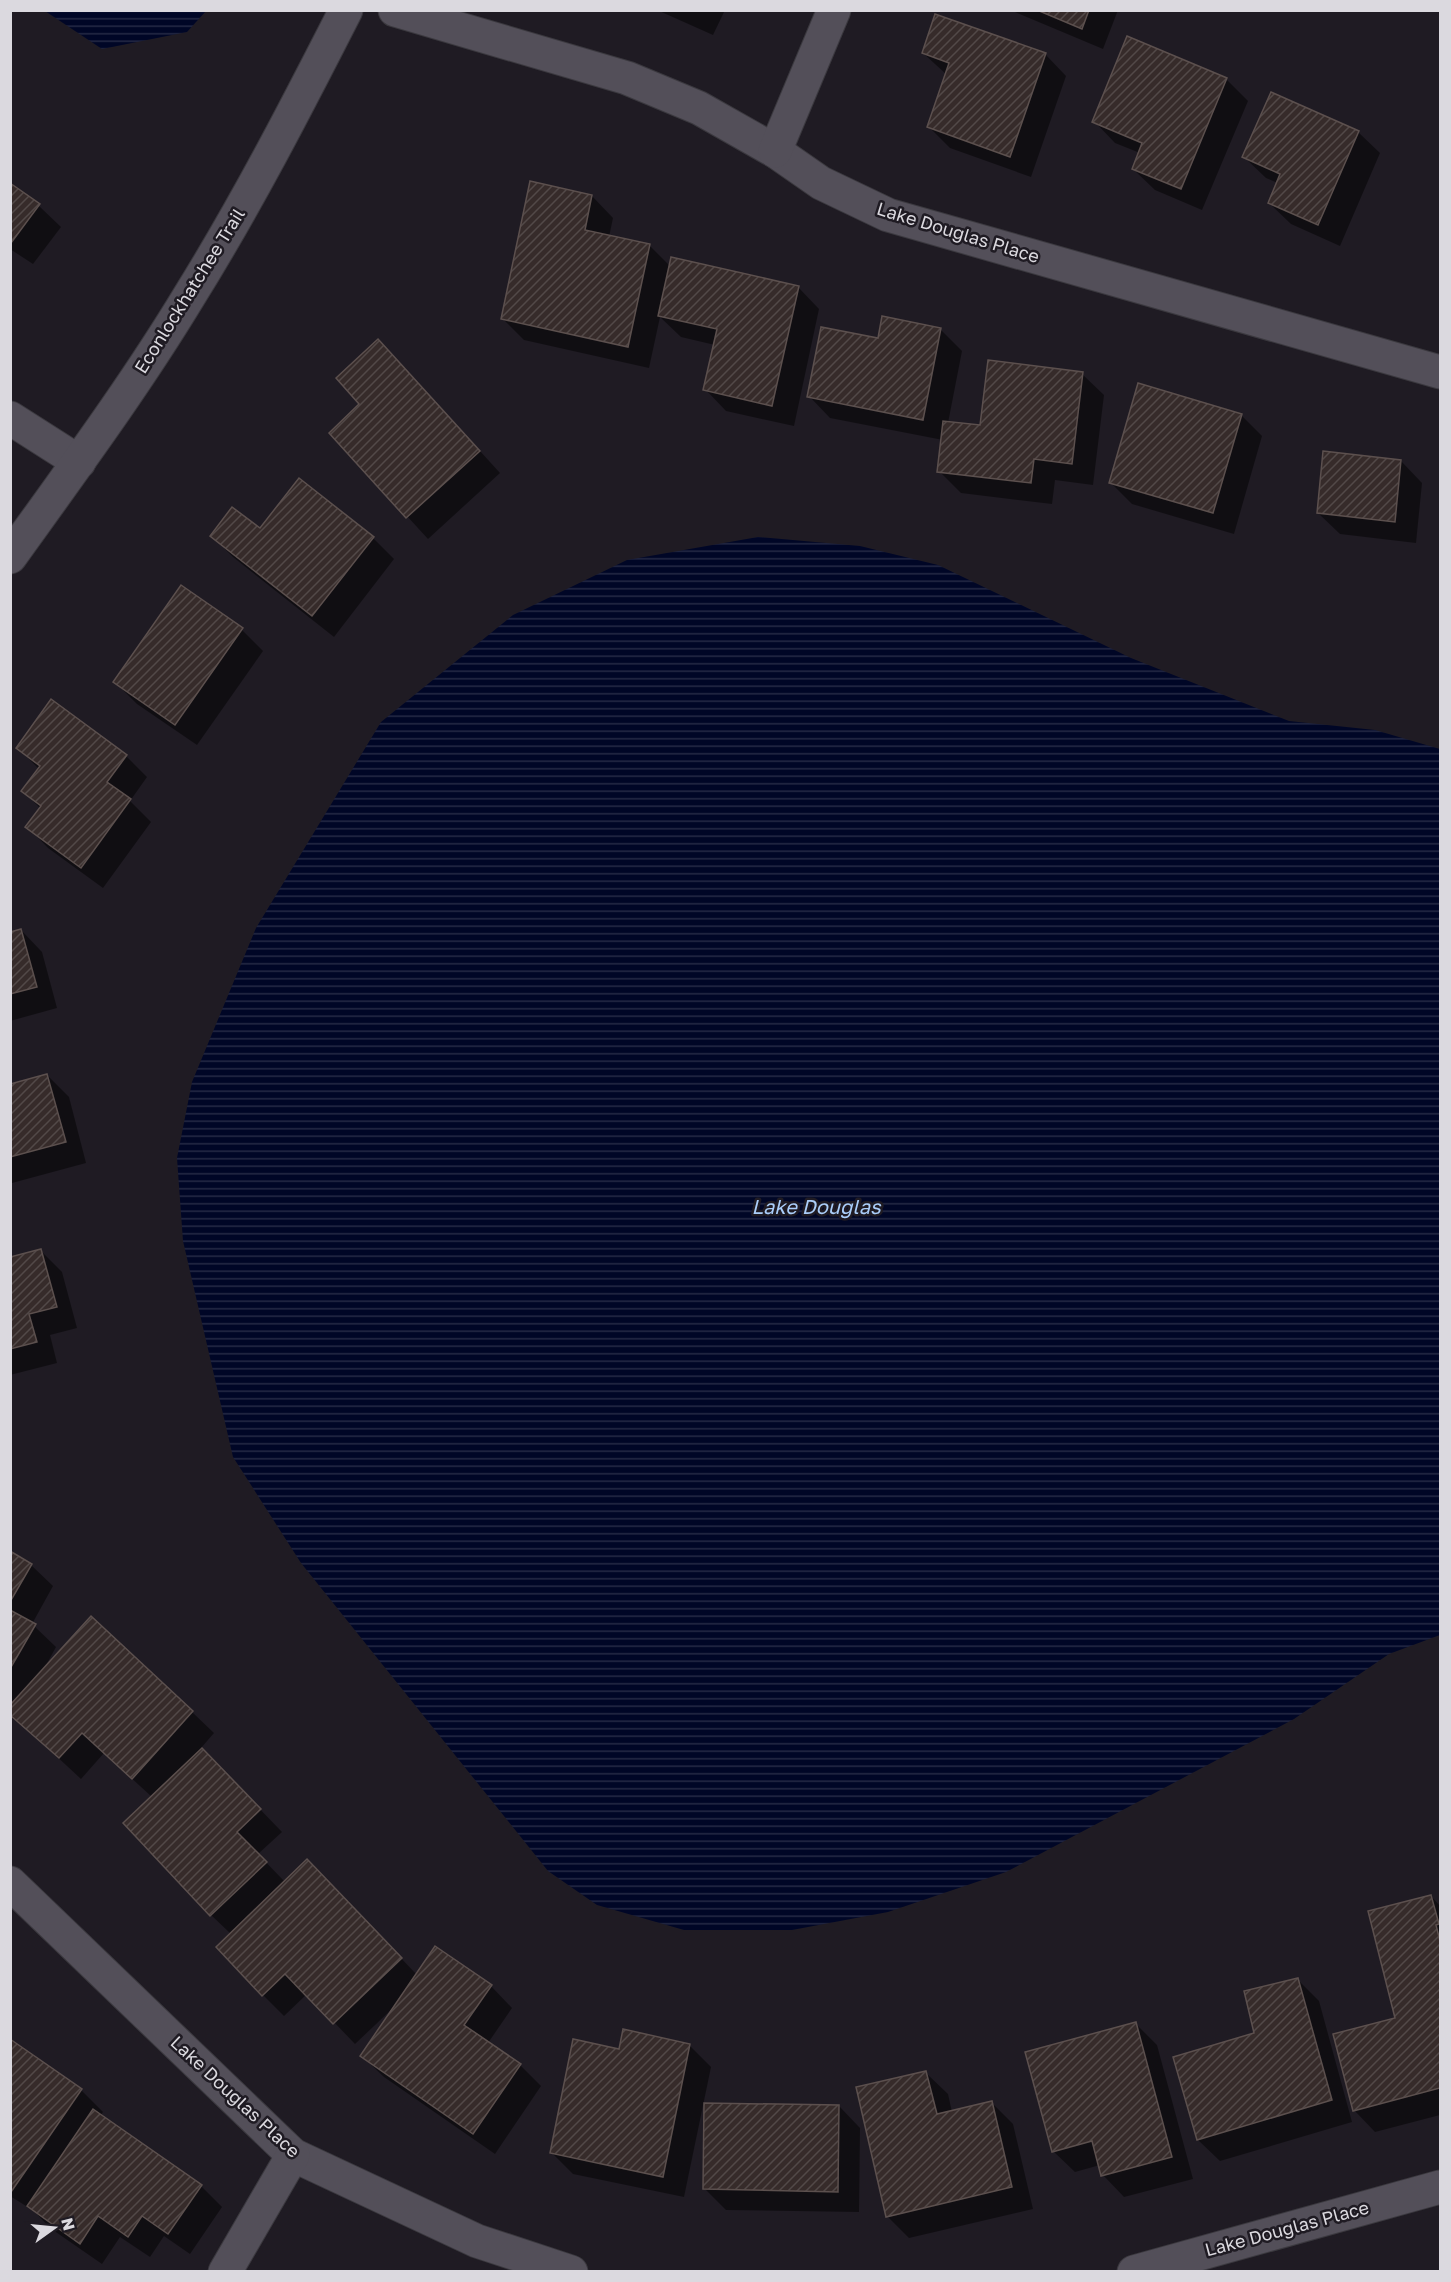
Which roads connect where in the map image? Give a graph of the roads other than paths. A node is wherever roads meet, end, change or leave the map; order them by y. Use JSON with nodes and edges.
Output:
{"nodes":[{"id":1,"x":346,"y":10,"type":"edge"},
{"id":2,"x":395,"y":10,"type":"edge"},
{"id":3,"x":834,"y":10,"type":"edge"},
{"id":4,"x":775,"y":151,"type":"junction"},
{"id":5,"x":1440,"y":372,"type":"edge"},
{"id":6,"x":10,"y":418,"type":"edge"},
{"id":7,"x":79,"y":462,"type":"junction"},
{"id":8,"x":10,"y":557,"type":"edge"},
{"id":9,"x":10,"y":1883,"type":"edge"},
{"id":10,"x":293,"y":2155,"type":"junction"},
{"id":11,"x":1440,"y":2187,"type":"edge"},
{"id":12,"x":225,"y":2271,"type":"edge"},
{"id":13,"x":571,"y":2271,"type":"edge"},
{"id":14,"x":1134,"y":2271,"type":"edge"}],
"edges":[{"from":1,"to":7,"type":"street","name":"Econlockhatchee Trail"},
{"from":2,"to":4,"type":"street","name":"Lake Douglas Place"},
{"from":3,"to":4,"type":"street"},
{"from":4,"to":5,"type":"street","name":"Lake Douglas Place"},
{"from":6,"to":7,"type":"street"},
{"from":7,"to":8,"type":"street","name":"Econlockhatchee Trail"},
{"from":9,"to":10,"type":"street","name":"Lake Douglas Place"},
{"from":10,"to":12,"type":"street"},
{"from":10,"to":13,"type":"street","name":"Lake Douglas Place"},
{"from":11,"to":14,"type":"street","name":"Lake Douglas Place"}]}
